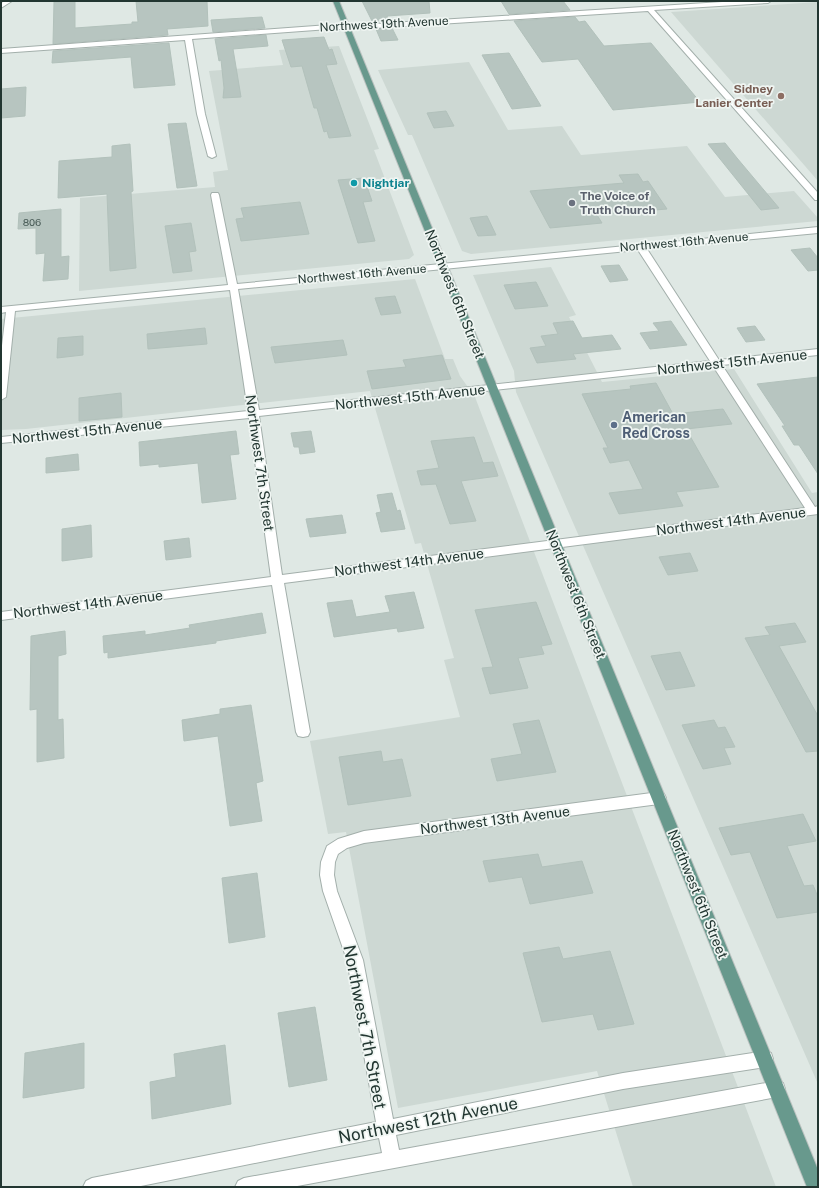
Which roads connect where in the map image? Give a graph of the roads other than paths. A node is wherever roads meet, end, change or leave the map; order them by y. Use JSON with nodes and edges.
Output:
{"nodes":[{"id":1,"x":9,"y":1,"type":"edge"},
{"id":2,"x":336,"y":1,"type":"edge"},
{"id":3,"x":768,"y":1,"type":"edge"},
{"id":4,"x":1,"y":6,"type":"edge"},
{"id":5,"x":650,"y":9,"type":"junction"},
{"id":6,"x":347,"y":28,"type":"junction"},
{"id":7,"x":188,"y":37,"type":"junction"},
{"id":8,"x":1,"y":51,"type":"edge"},
{"id":9,"x":212,"y":156,"type":"dead end"},
{"id":10,"x":216,"y":195,"type":"dead end"},
{"id":11,"x":818,"y":198,"type":"edge"},
{"id":12,"x":818,"y":230,"type":"edge"},
{"id":13,"x":640,"y":246,"type":"junction"},
{"id":14,"x":444,"y":266,"type":"junction"},
{"id":15,"x":233,"y":286,"type":"junction"},
{"id":16,"x":6,"y":309,"type":"edge"},
{"id":17,"x":818,"y":352,"type":"edge"},
{"id":18,"x":715,"y":364,"type":"junction"},
{"id":19,"x":493,"y":387,"type":"junction"},
{"id":20,"x":1,"y":397,"type":"edge"},
{"id":21,"x":254,"y":414,"type":"junction"},
{"id":22,"x":1,"y":440,"type":"edge"},
{"id":23,"x":815,"y":511,"type":"edge"},
{"id":24,"x":556,"y":544,"type":"junction"},
{"id":25,"x":277,"y":579,"type":"junction"},
{"id":26,"x":1,"y":616,"type":"edge"},
{"id":27,"x":303,"y":732,"type":"dead end"},
{"id":28,"x":659,"y":798,"type":"junction"},
{"id":29,"x":332,"y":850,"type":"joint"},
{"id":30,"x":765,"y":1059,"type":"junction"},
{"id":31,"x":776,"y":1089,"type":"junction"},
{"id":32,"x":385,"y":1129,"type":"junction"},
{"id":33,"x":392,"y":1160,"type":"junction"},
{"id":34,"x":92,"y":1187,"type":"edge"},
{"id":35,"x":244,"y":1187,"type":"edge"},
{"id":36,"x":816,"y":1187,"type":"edge"}],
"edges":[{"from":1,"to":4,"type":"street"},
{"from":2,"to":6,"type":"main road","name":"Northwest 6th Street"},
{"from":3,"to":5,"type":"street","name":"Northwest 19th Avenue"},
{"from":5,"to":6,"type":"street","name":"Northwest 19th Avenue"},
{"from":5,"to":11,"type":"street"},
{"from":6,"to":7,"type":"street","name":"Northwest 19th Avenue"},
{"from":6,"to":14,"type":"main road","name":"Northwest 6th Street"},
{"from":7,"to":8,"type":"street","name":"Northwest 19th Avenue"},
{"from":7,"to":9,"type":"street"},
{"from":10,"to":15,"type":"street","name":"Northwest 7th Street"},
{"from":12,"to":13,"type":"street","name":"Northwest 16th Avenue"},
{"from":13,"to":14,"type":"street","name":"Northwest 16th Avenue"},
{"from":13,"to":18,"type":"street"},
{"from":14,"to":15,"type":"street","name":"Northwest 16th Avenue"},
{"from":14,"to":19,"type":"main road","name":"Northwest 6th Street"},
{"from":15,"to":16,"type":"street","name":"Northwest 16th Avenue"},
{"from":15,"to":21,"type":"street","name":"Northwest 7th Street"},
{"from":16,"to":20,"type":"street"},
{"from":17,"to":18,"type":"street","name":"Northwest 15th Avenue"},
{"from":18,"to":19,"type":"street","name":"Northwest 15th Avenue"},
{"from":18,"to":23,"type":"street"},
{"from":19,"to":21,"type":"street","name":"Northwest 15th Avenue"},
{"from":19,"to":24,"type":"main road","name":"Northwest 6th Street"},
{"from":21,"to":22,"type":"street","name":"Northwest 15th Avenue"},
{"from":21,"to":25,"type":"street","name":"Northwest 7th Street"},
{"from":23,"to":24,"type":"street","name":"Northwest 14th Avenue"},
{"from":24,"to":25,"type":"street","name":"Northwest 14th Avenue"},
{"from":24,"to":28,"type":"main road","name":"Northwest 6th Street"},
{"from":25,"to":26,"type":"street","name":"Northwest 14th Avenue"},
{"from":25,"to":27,"type":"street","name":"Northwest 7th Street"},
{"from":28,"to":29,"type":"street","name":"Northwest 13th Avenue"},
{"from":28,"to":30,"type":"main road","name":"Northwest 6th Street"},
{"from":29,"to":32,"type":"street","name":"Northwest 7th Street"},
{"from":30,"to":31,"type":"main road","name":"Northwest 6th Street"},
{"from":30,"to":32,"type":"street","name":"Northwest 12th Avenue"},
{"from":31,"to":33,"type":"street"},
{"from":31,"to":36,"type":"main road","name":"Northwest 6th Street"},
{"from":32,"to":33,"type":"street","name":"Northwest 7th Street"},
{"from":32,"to":34,"type":"street","name":"Northwest 12th Avenue"},
{"from":33,"to":35,"type":"street"}]}
